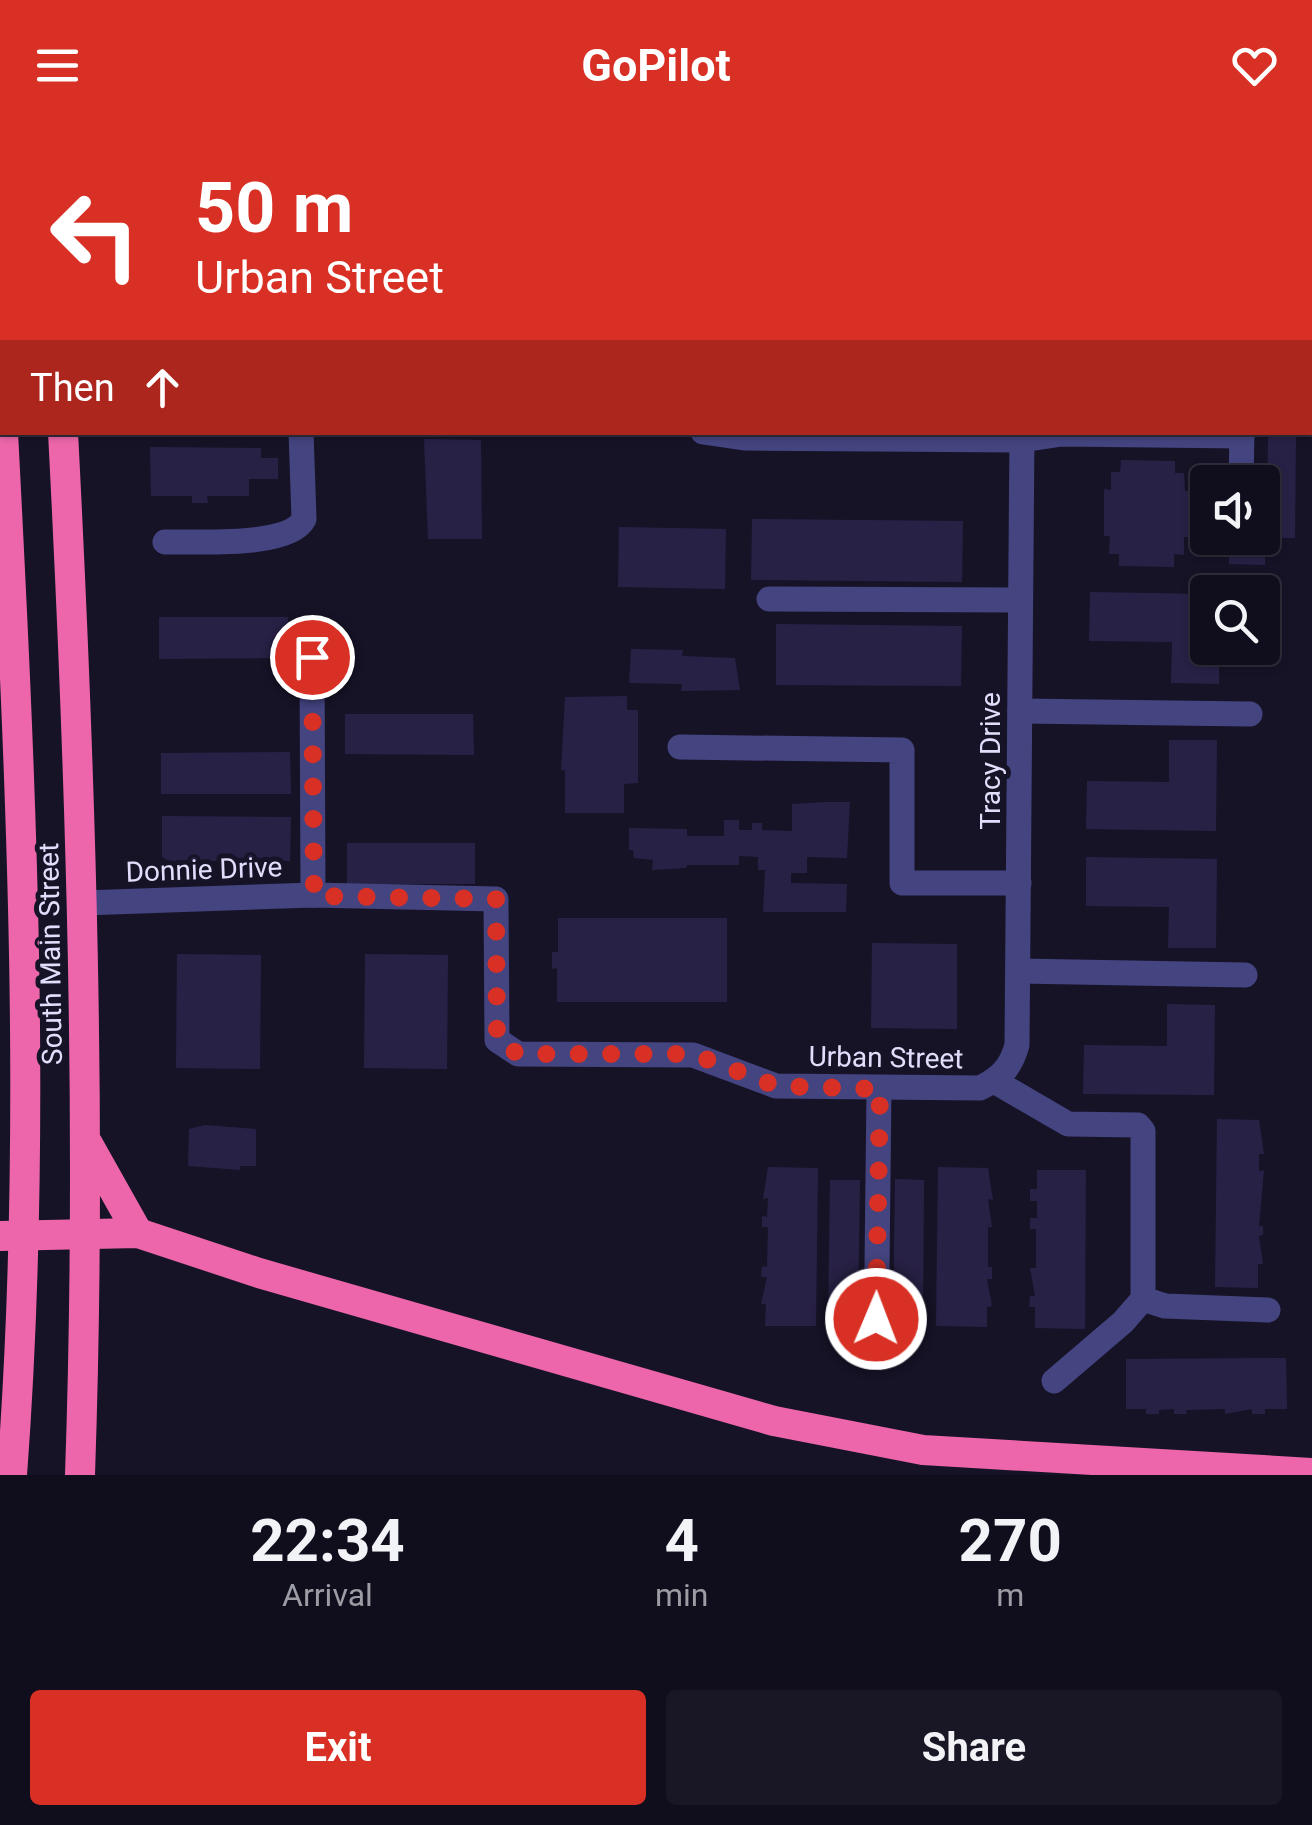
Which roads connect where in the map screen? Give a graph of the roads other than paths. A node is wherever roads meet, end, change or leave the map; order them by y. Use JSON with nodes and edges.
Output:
{"nodes":[{"id":1,"x":3,"y":435,"type":"edge"},
{"id":2,"x":63,"y":435,"type":"edge"},
{"id":3,"x":301,"y":435,"type":"edge"},
{"id":4,"x":724,"y":435,"type":"edge"},
{"id":5,"x":1242,"y":435,"type":"edge"},
{"id":6,"x":1022,"y":436,"type":"edge"},
{"id":7,"x":1242,"y":465,"type":"edge"},
{"id":8,"x":166,"y":542,"type":"dead end"},
{"id":9,"x":769,"y":599,"type":"dead end"},
{"id":10,"x":1020,"y":600,"type":"junction"},
{"id":11,"x":312,"y":657,"type":"dead end"},
{"id":12,"x":1020,"y":711,"type":"junction"},
{"id":13,"x":1250,"y":714,"type":"dead end"},
{"id":14,"x":680,"y":748,"type":"dead end"},
{"id":15,"x":1019,"y":883,"type":"junction"},
{"id":16,"x":314,"y":896,"type":"junction"},
{"id":17,"x":83,"y":902,"type":"junction"},
{"id":18,"x":1018,"y":971,"type":"junction"},
{"id":19,"x":1245,"y":975,"type":"dead end"},
{"id":20,"x":994,"y":1081,"type":"junction"},
{"id":21,"x":776,"y":1086,"type":"joint"},
{"id":22,"x":880,"y":1089,"type":"junction"},
{"id":23,"x":85,"y":1140,"type":"junction"},
{"id":24,"x":138,"y":1233,"type":"junction"},
{"id":25,"x":13,"y":1235,"type":"edge"},
{"id":26,"x":86,"y":1235,"type":"junction"},
{"id":27,"x":1143,"y":1299,"type":"junction"},
{"id":28,"x":1268,"y":1310,"type":"dead end"},
{"id":29,"x":876,"y":1357,"type":"dead end"},
{"id":30,"x":1054,"y":1380,"type":"dead end"},
{"id":31,"x":1312,"y":1473,"type":"edge"},
{"id":32,"x":12,"y":1475,"type":"edge"},
{"id":33,"x":80,"y":1475,"type":"edge"}],
"edges":[{"from":1,"to":25,"type":"highway","name":"South Main Street"},
{"from":2,"to":17,"type":"highway","name":"South Main Street"},
{"from":3,"to":8,"type":"street"},
{"from":4,"to":6,"type":"street"},
{"from":5,"to":7,"type":"street"},
{"from":6,"to":10,"type":"street","name":"Tracy Drive"},
{"from":9,"to":10,"type":"street"},
{"from":10,"to":12,"type":"street","name":"Tracy Drive"},
{"from":11,"to":16,"type":"street"},
{"from":12,"to":13,"type":"street"},
{"from":12,"to":15,"type":"street","name":"Tracy Drive"},
{"from":14,"to":15,"type":"street"},
{"from":15,"to":18,"type":"street","name":"Tracy Drive"},
{"from":16,"to":17,"type":"street","name":"Donnie Drive"},
{"from":16,"to":21,"type":"street","name":"Donnie Drive"},
{"from":17,"to":23,"type":"highway","name":"South Main Street"},
{"from":18,"to":19,"type":"street"},
{"from":18,"to":20,"type":"street","name":"Tracy Drive"},
{"from":20,"to":22,"type":"street","name":"Urban Street"},
{"from":20,"to":27,"type":"street"},
{"from":21,"to":22,"type":"street","name":"Urban Street"},
{"from":22,"to":29,"type":"street"},
{"from":23,"to":24,"type":"highway"},
{"from":23,"to":26,"type":"highway","name":"South Main Street"},
{"from":24,"to":26,"type":"highway"},
{"from":24,"to":31,"type":"highway"},
{"from":25,"to":26,"type":"highway"},
{"from":25,"to":32,"type":"highway","name":"South Main Street"},
{"from":26,"to":33,"type":"highway","name":"South Main Street"},
{"from":27,"to":28,"type":"street"},
{"from":27,"to":30,"type":"street"}]}
